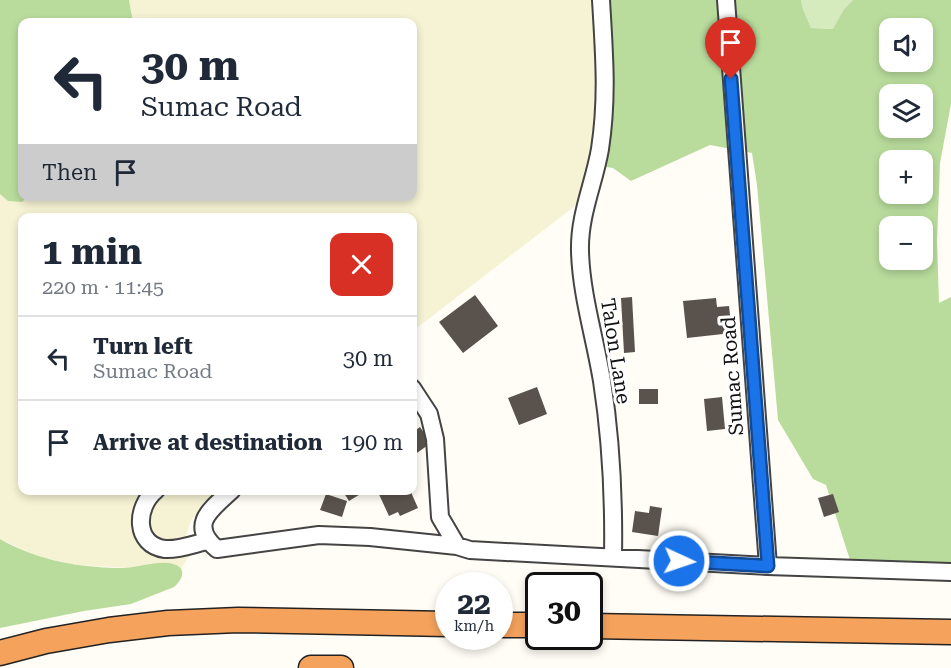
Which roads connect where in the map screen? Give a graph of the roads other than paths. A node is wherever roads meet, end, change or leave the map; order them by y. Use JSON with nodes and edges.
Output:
{"nodes":[{"id":1,"x":601,"y":0,"type":"edge"},
{"id":2,"x":726,"y":0,"type":"edge"},
{"id":3,"x":417,"y":396,"type":"edge"},
{"id":4,"x":150,"y":495,"type":"edge"},
{"id":5,"x":227,"y":495,"type":"edge"},
{"id":6,"x":440,"y":518,"type":"junction"},
{"id":7,"x":207,"y":541,"type":"junction"},
{"id":8,"x":417,"y":542,"type":"junction"},
{"id":9,"x":457,"y":546,"type":"junction"},
{"id":10,"x":612,"y":557,"type":"junction"},
{"id":11,"x":768,"y":566,"type":"junction"},
{"id":12,"x":951,"y":572,"type":"edge"},
{"id":13,"x":435,"y":624,"type":"edge"},
{"id":14,"x":603,"y":626,"type":"edge"},
{"id":15,"x":951,"y":632,"type":"edge"},
{"id":16,"x":0,"y":653,"type":"edge"},
{"id":17,"x":311,"y":668,"type":"edge"},
{"id":18,"x":341,"y":668,"type":"edge"}],
"edges":[{"from":1,"to":10,"type":"street","name":"Talon Lane"},
{"from":2,"to":11,"type":"street","name":"Sumac Road"},
{"from":3,"to":6,"type":"street"},
{"from":4,"to":7,"type":"street"},
{"from":5,"to":7,"type":"street"},
{"from":6,"to":8,"type":"street"},
{"from":6,"to":9,"type":"street"},
{"from":7,"to":8,"type":"street"},
{"from":8,"to":9,"type":"street"},
{"from":9,"to":10,"type":"street"},
{"from":10,"to":11,"type":"street"},
{"from":11,"to":12,"type":"street"},
{"from":13,"to":16,"type":"highway"},
{"from":14,"to":15,"type":"highway"},
{"from":17,"to":18,"type":"highway"}]}
